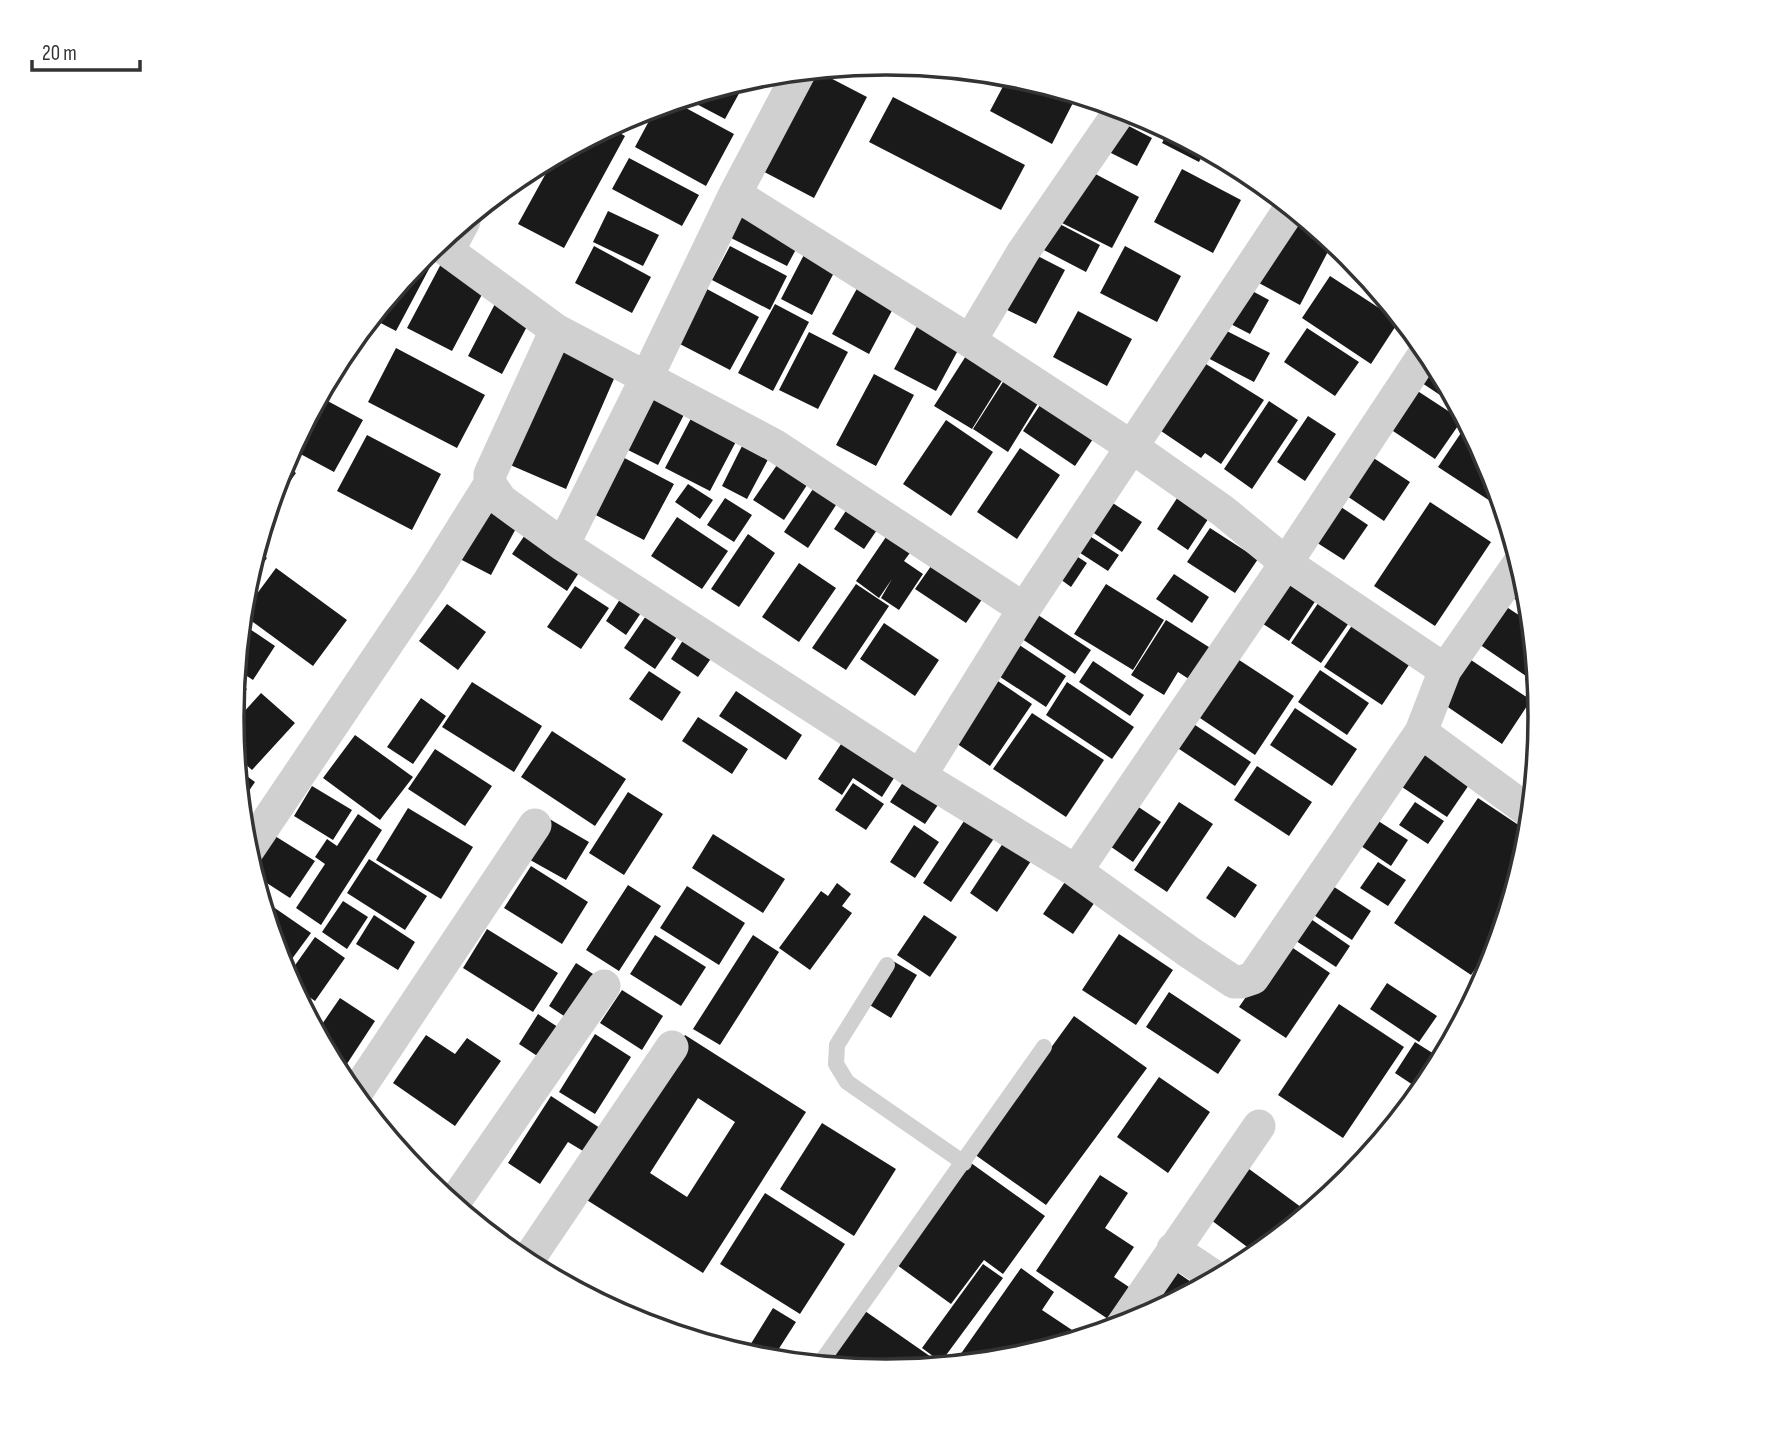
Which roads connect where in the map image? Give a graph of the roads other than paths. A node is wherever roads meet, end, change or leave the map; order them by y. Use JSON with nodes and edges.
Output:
{"nodes":[{"id":1,"x":794,"y":82,"type":"edge"},
{"id":2,"x":1115,"y":118,"type":"edge"},
{"id":3,"x":734,"y":194,"type":"junction"},
{"id":4,"x":1286,"y":215,"type":"edge"},
{"id":5,"x":446,"y":250,"type":"edge"},
{"id":6,"x":556,"y":330,"type":"junction"},
{"id":7,"x":970,"y":341,"type":"junction"},
{"id":8,"x":1420,"y":361,"type":"edge"},
{"id":9,"x":647,"y":377,"type":"junction"},
{"id":10,"x":1132,"y":447,"type":"junction"},
{"id":11,"x":490,"y":484,"type":"junction"},
{"id":12,"x":563,"y":545,"type":"junction"},
{"id":13,"x":1286,"y":563,"type":"junction"},
{"id":14,"x":1512,"y":574,"type":"edge"},
{"id":15,"x":1024,"y":610,"type":"junction"},
{"id":16,"x":1445,"y":670,"type":"junction"},
{"id":17,"x":1421,"y":732,"type":"junction"},
{"id":18,"x":920,"y":776,"type":"junction"},
{"id":19,"x":1522,"y":806,"type":"edge"},
{"id":20,"x":535,"y":825,"type":"dead end"},
{"id":21,"x":255,"y":839,"type":"edge"},
{"id":22,"x":1076,"y":871,"type":"junction"},
{"id":23,"x":887,"y":965,"type":"dead end"},
{"id":24,"x":604,"y":986,"type":"dead end"},
{"id":25,"x":672,"y":1047,"type":"dead end"},
{"id":26,"x":1044,"y":1047,"type":"dead end"},
{"id":27,"x":361,"y":1086,"type":"edge"},
{"id":28,"x":1259,"y":1126,"type":"dead end"},
{"id":29,"x":964,"y":1163,"type":"junction"},
{"id":30,"x":459,"y":1196,"type":"edge"},
{"id":31,"x":1173,"y":1249,"type":"junction"},
{"id":32,"x":533,"y":1254,"type":"edge"},
{"id":33,"x":1209,"y":1273,"type":"edge"},
{"id":34,"x":1132,"y":1311,"type":"edge"},
{"id":35,"x":825,"y":1356,"type":"edge"}],
"edges":[{"from":1,"to":3,"type":"street"},
{"from":2,"to":7,"type":"street"},
{"from":3,"to":7,"type":"street"},
{"from":3,"to":9,"type":"street"},
{"from":4,"to":10,"type":"street"},
{"from":5,"to":6,"type":"street"},
{"from":6,"to":9,"type":"street"},
{"from":6,"to":11,"type":"street"},
{"from":7,"to":10,"type":"street"},
{"from":8,"to":13,"type":"street"},
{"from":9,"to":12,"type":"street"},
{"from":9,"to":15,"type":"street"},
{"from":10,"to":13,"type":"street"},
{"from":10,"to":15,"type":"street"},
{"from":11,"to":12,"type":"street"},
{"from":11,"to":21,"type":"street"},
{"from":12,"to":18,"type":"street"},
{"from":13,"to":16,"type":"street"},
{"from":13,"to":22,"type":"street"},
{"from":14,"to":16,"type":"street"},
{"from":15,"to":18,"type":"street"},
{"from":16,"to":17,"type":"street"},
{"from":17,"to":19,"type":"street"},
{"from":17,"to":22,"type":"street"},
{"from":18,"to":22,"type":"street"},
{"from":20,"to":27,"type":"street"},
{"from":23,"to":29,"type":"lane"},
{"from":24,"to":30,"type":"street"},
{"from":25,"to":32,"type":"street"},
{"from":26,"to":29,"type":"lane"},
{"from":28,"to":31,"type":"street"},
{"from":29,"to":35,"type":"lane"},
{"from":31,"to":33,"type":"street"},
{"from":31,"to":34,"type":"street"}]}
